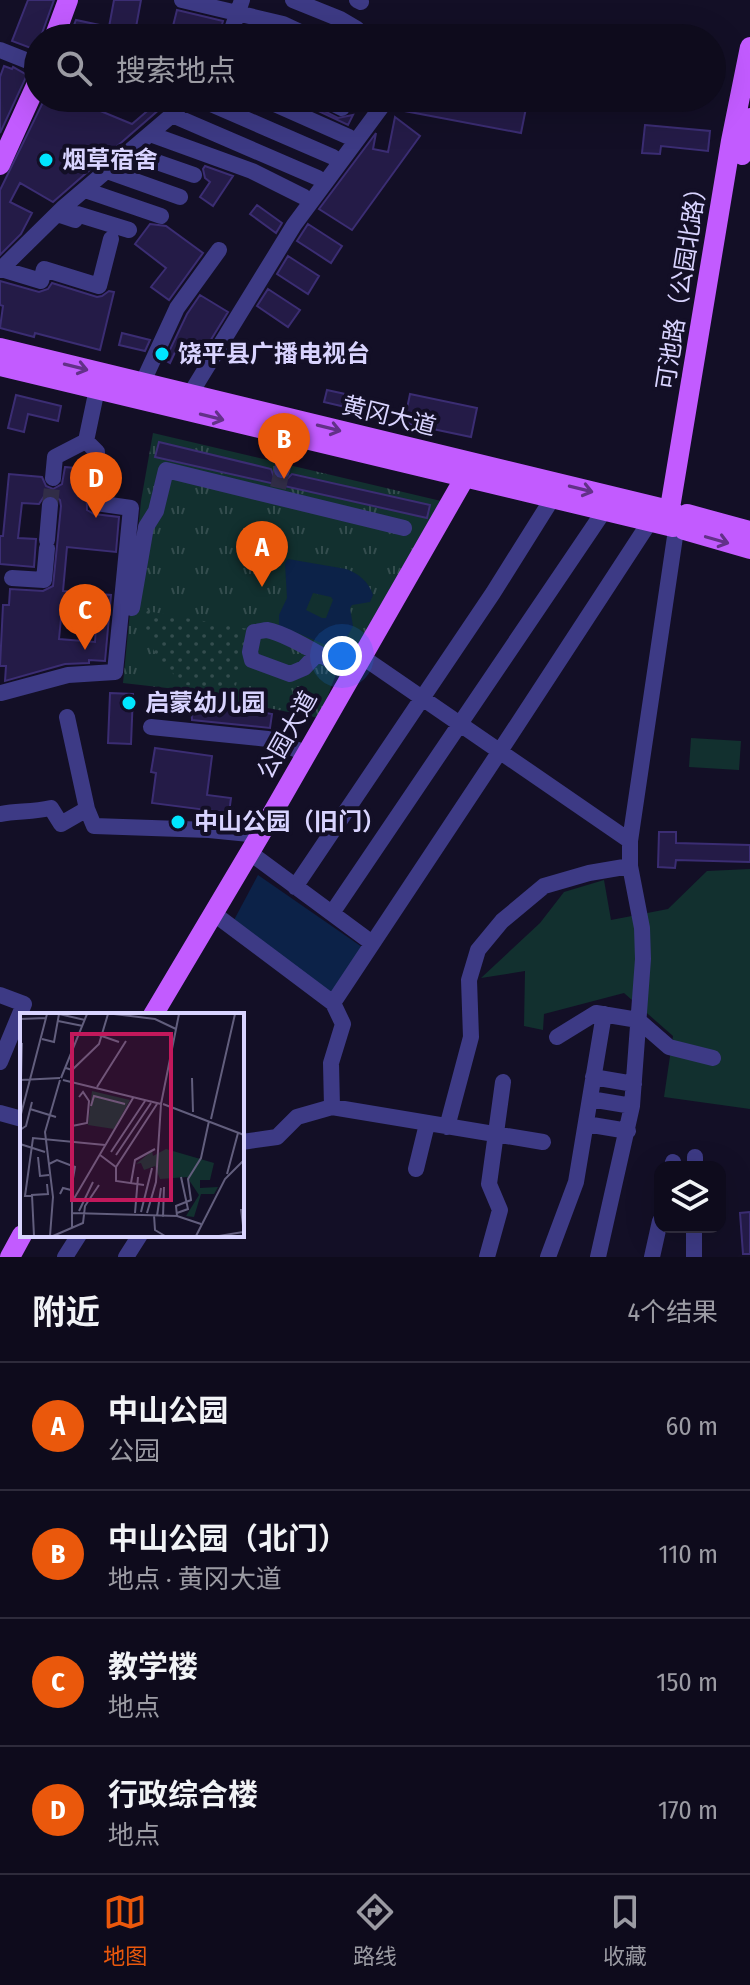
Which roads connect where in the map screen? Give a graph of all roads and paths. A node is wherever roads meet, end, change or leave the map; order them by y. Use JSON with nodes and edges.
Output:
{"nodes":[{"id":1,"x":68,"y":0,"type":"edge"},
{"id":2,"x":182,"y":0,"type":"edge"},
{"id":3,"x":293,"y":0,"type":"edge"},
{"id":4,"x":240,"y":6,"type":"edge"},
{"id":5,"x":59,"y":24,"type":"edge"},
{"id":6,"x":283,"y":24,"type":"edge"},
{"id":7,"x":348,"y":24,"type":"edge"},
{"id":8,"x":750,"y":47,"type":"edge"},
{"id":9,"x":0,"y":50,"type":"edge"},
{"id":10,"x":24,"y":59,"type":"edge"},
{"id":11,"x":24,"y":112,"type":"edge"},
{"id":12,"x":175,"y":112,"type":"edge"},
{"id":13,"x":230,"y":112,"type":"edge"},
{"id":14,"x":282,"y":112,"type":"edge"},
{"id":15,"x":303,"y":112,"type":"edge"},
{"id":16,"x":378,"y":112,"type":"edge"},
{"id":17,"x":172,"y":115,"type":"junction"},
{"id":18,"x":750,"y":118,"type":"edge"},
{"id":19,"x":273,"y":130,"type":"junction"},
{"id":20,"x":150,"y":134,"type":"junction"},
{"id":21,"x":349,"y":137,"type":"dead end"},
{"id":22,"x":262,"y":151,"type":"junction"},
{"id":23,"x":128,"y":152,"type":"junction"},
{"id":24,"x":333,"y":157,"type":"dead end"},
{"id":25,"x":0,"y":165,"type":"edge"},
{"id":26,"x":107,"y":171,"type":"junction"},
{"id":27,"x":252,"y":171,"type":"junction"},
{"id":28,"x":194,"y":175,"type":"dead end"},
{"id":29,"x":318,"y":178,"type":"dead end"},
{"id":30,"x":85,"y":190,"type":"junction"},
{"id":31,"x":180,"y":197,"type":"dead end"},
{"id":32,"x":304,"y":197,"type":"dead end"},
{"id":33,"x":57,"y":214,"type":"junction"},
{"id":34,"x":161,"y":216,"type":"dead end"},
{"id":35,"x":129,"y":230,"type":"dead end"},
{"id":36,"x":111,"y":239,"type":"dead end"},
{"id":37,"x":219,"y":250,"type":"dead end"},
{"id":38,"x":1,"y":270,"type":"edge"},
{"id":39,"x":0,"y":348,"type":"edge"},
{"id":40,"x":0,"y":366,"type":"edge"},
{"id":41,"x":141,"y":386,"type":"dead end"},
{"id":42,"x":97,"y":389,"type":"dead end"},
{"id":43,"x":189,"y":396,"type":"dead end"},
{"id":44,"x":291,"y":433,"type":"dead end"},
{"id":45,"x":86,"y":441,"type":"junction"},
{"id":46,"x":282,"y":470,"type":"tunnel mouth"},
{"id":47,"x":53,"y":478,"type":"tunnel mouth"},
{"id":48,"x":464,"y":479,"type":"dead end"},
{"id":49,"x":552,"y":499,"type":"dead end"},
{"id":50,"x":50,"y":505,"type":"tunnel mouth"},
{"id":51,"x":604,"y":511,"type":"dead end"},
{"id":52,"x":673,"y":523,"type":"junction"},
{"id":53,"x":404,"y":528,"type":"dead end"},
{"id":54,"x":750,"y":531,"type":"edge"},
{"id":55,"x":750,"y":549,"type":"edge"},
{"id":56,"x":12,"y":578,"type":"dead end"},
{"id":57,"x":132,"y":608,"type":"dead end"},
{"id":58,"x":317,"y":654,"type":"dead end"},
{"id":59,"x":356,"y":664,"type":"junction"},
{"id":60,"x":1,"y":693,"type":"edge"},
{"id":61,"x":422,"y":697,"type":"junction"},
{"id":62,"x":67,"y":717,"type":"dead end"},
{"id":63,"x":461,"y":724,"type":"junction"},
{"id":64,"x":151,"y":727,"type":"dead end"},
{"id":65,"x":500,"y":751,"type":"junction"},
{"id":66,"x":306,"y":753,"type":"junction"},
{"id":67,"x":87,"y":809,"type":"junction"},
{"id":68,"x":0,"y":814,"type":"edge"},
{"id":69,"x":630,"y":841,"type":"junction"},
{"id":70,"x":255,"y":844,"type":"junction"},
{"id":71,"x":630,"y":866,"type":"junction"},
{"id":72,"x":295,"y":887,"type":"junction"},
{"id":73,"x":213,"y":913,"type":"junction"},
{"id":74,"x":332,"y":913,"type":"junction"},
{"id":75,"x":372,"y":943,"type":"junction"},
{"id":76,"x":0,"y":995,"type":"edge"},
{"id":77,"x":333,"y":1003,"type":"junction"},
{"id":78,"x":20,"y":1013,"type":"edge"},
{"id":79,"x":154,"y":1013,"type":"edge"},
{"id":80,"x":20,"y":1014,"type":"edge"},
{"id":81,"x":604,"y":1014,"type":"junction"},
{"id":82,"x":638,"y":1020,"type":"junction"},
{"id":83,"x":557,"y":1037,"type":"dead end"},
{"id":84,"x":713,"y":1058,"type":"dead end"},
{"id":85,"x":1,"y":1060,"type":"edge"},
{"id":86,"x":593,"y":1077,"type":"junction"},
{"id":87,"x":503,"y":1082,"type":"dead end"},
{"id":88,"x":634,"y":1084,"type":"junction"},
{"id":89,"x":590,"y":1099,"type":"junction"},
{"id":90,"x":632,"y":1106,"type":"junction"},
{"id":91,"x":332,"y":1107,"type":"junction"},
{"id":92,"x":0,"y":1113,"type":"edge"},
{"id":93,"x":20,"y":1118,"type":"edge"},
{"id":94,"x":427,"y":1124,"type":"junction"},
{"id":95,"x":586,"y":1124,"type":"junction"},
{"id":96,"x":447,"y":1127,"type":"junction"},
{"id":97,"x":628,"y":1131,"type":"junction"},
{"id":98,"x":496,"y":1134,"type":"junction"},
{"id":99,"x":244,"y":1142,"type":"edge"},
{"id":100,"x":543,"y":1142,"type":"dead end"},
{"id":101,"x":416,"y":1169,"type":"dead end"},
{"id":102,"x":657,"y":1233,"type":"edge"},
{"id":103,"x":694,"y":1233,"type":"edge"},
{"id":104,"x":21,"y":1237,"type":"edge"},
{"id":105,"x":78,"y":1237,"type":"edge"},
{"id":106,"x":139,"y":1237,"type":"edge"},
{"id":107,"x":10,"y":1257,"type":"edge"},
{"id":108,"x":65,"y":1257,"type":"edge"},
{"id":109,"x":126,"y":1257,"type":"edge"},
{"id":110,"x":487,"y":1257,"type":"edge"},
{"id":111,"x":548,"y":1257,"type":"edge"},
{"id":112,"x":598,"y":1257,"type":"edge"},
{"id":113,"x":652,"y":1257,"type":"edge"},
{"id":114,"x":694,"y":1257,"type":"edge"}],
"edges":[{"from":1,"to":5,"type":"main road"},
{"from":2,"to":4,"type":"street"},
{"from":3,"to":7,"type":"street"},
{"from":4,"to":6,"type":"street"},
{"from":8,"to":52,"type":"main road","name":"可池路（公园北路）"},
{"from":9,"to":10,"type":"street"},
{"from":11,"to":25,"type":"main road"},
{"from":12,"to":17,"type":"street"},
{"from":13,"to":19,"type":"street"},
{"from":14,"to":19,"type":"street"},
{"from":15,"to":21,"type":"street"},
{"from":16,"to":43,"type":"street"},
{"from":17,"to":20,"type":"street"},
{"from":17,"to":22,"type":"street"},
{"from":18,"to":52,"type":"main road","name":"可池路（公园北路）"},
{"from":19,"to":22,"type":"street"},
{"from":19,"to":24,"type":"street"},
{"from":20,"to":23,"type":"street"},
{"from":20,"to":27,"type":"street"},
{"from":22,"to":27,"type":"street"},
{"from":22,"to":29,"type":"street"},
{"from":23,"to":26,"type":"street"},
{"from":23,"to":28,"type":"street"},
{"from":26,"to":30,"type":"street"},
{"from":26,"to":31,"type":"street"},
{"from":27,"to":32,"type":"street"},
{"from":30,"to":33,"type":"street"},
{"from":30,"to":34,"type":"street"},
{"from":33,"to":35,"type":"street"},
{"from":33,"to":38,"type":"street"},
{"from":36,"to":38,"type":"street"},
{"from":37,"to":41,"type":"street"},
{"from":39,"to":52,"type":"main road","name":"黄冈大道","one_way":true},
{"from":40,"to":52,"type":"main road","name":"黄冈大道","one_way":true},
{"from":42,"to":45,"type":"street"},
{"from":44,"to":46,"type":"street"},
{"from":45,"to":47,"type":"street"},
{"from":45,"to":60,"type":"street"},
{"from":48,"to":59,"type":"main road","name":"公园大道"},
{"from":49,"to":61,"type":"street"},
{"from":50,"to":56,"type":"street"},
{"from":51,"to":63,"type":"street"},
{"from":52,"to":54,"type":"main road","name":"黄冈大道"},
{"from":52,"to":55,"type":"main road","name":"黄冈大道","one_way":true},
{"from":52,"to":65,"type":"street"},
{"from":52,"to":69,"type":"street"},
{"from":53,"to":57,"type":"street"},
{"from":58,"to":59,"type":"street"},
{"from":59,"to":61,"type":"street"},
{"from":59,"to":66,"type":"main road","name":"公园大道"},
{"from":61,"to":63,"type":"street"},
{"from":61,"to":72,"type":"street"},
{"from":62,"to":67,"type":"street"},
{"from":63,"to":65,"type":"street"},
{"from":63,"to":74,"type":"street"},
{"from":64,"to":66,"type":"street"},
{"from":65,"to":69,"type":"street"},
{"from":65,"to":75,"type":"street"},
{"from":66,"to":70,"type":"main road","name":"公园大道"},
{"from":67,"to":68,"type":"street"},
{"from":67,"to":70,"type":"street"},
{"from":69,"to":71,"type":"street"},
{"from":70,"to":72,"type":"street"},
{"from":70,"to":73,"type":"main road","name":"公园大道"},
{"from":71,"to":82,"type":"street"},
{"from":71,"to":96,"type":"street"},
{"from":72,"to":74,"type":"street"},
{"from":73,"to":77,"type":"street"},
{"from":73,"to":79,"type":"main road","name":"公园大道"},
{"from":74,"to":75,"type":"street"},
{"from":75,"to":77,"type":"street"},
{"from":76,"to":78,"type":"street"},
{"from":77,"to":91,"type":"street"},
{"from":80,"to":85,"type":"street"},
{"from":81,"to":82,"type":"street"},
{"from":81,"to":83,"type":"street"},
{"from":81,"to":86,"type":"street"},
{"from":82,"to":84,"type":"street"},
{"from":82,"to":88,"type":"street"},
{"from":86,"to":88,"type":"street"},
{"from":86,"to":89,"type":"street"},
{"from":87,"to":98,"type":"street"},
{"from":88,"to":90,"type":"street"},
{"from":89,"to":90,"type":"street"},
{"from":89,"to":95,"type":"street"},
{"from":90,"to":97,"type":"street"},
{"from":91,"to":94,"type":"street"},
{"from":91,"to":99,"type":"street"},
{"from":92,"to":93,"type":"street"},
{"from":94,"to":96,"type":"street"},
{"from":94,"to":101,"type":"street"},
{"from":95,"to":97,"type":"street"},
{"from":95,"to":111,"type":"street"},
{"from":96,"to":98,"type":"street"},
{"from":97,"to":112,"type":"street"},
{"from":98,"to":100,"type":"street"},
{"from":98,"to":110,"type":"street"},
{"from":102,"to":113,"type":"street"},
{"from":103,"to":114,"type":"street"},
{"from":104,"to":107,"type":"main road"},
{"from":105,"to":108,"type":"street"},
{"from":106,"to":109,"type":"street"}]}
